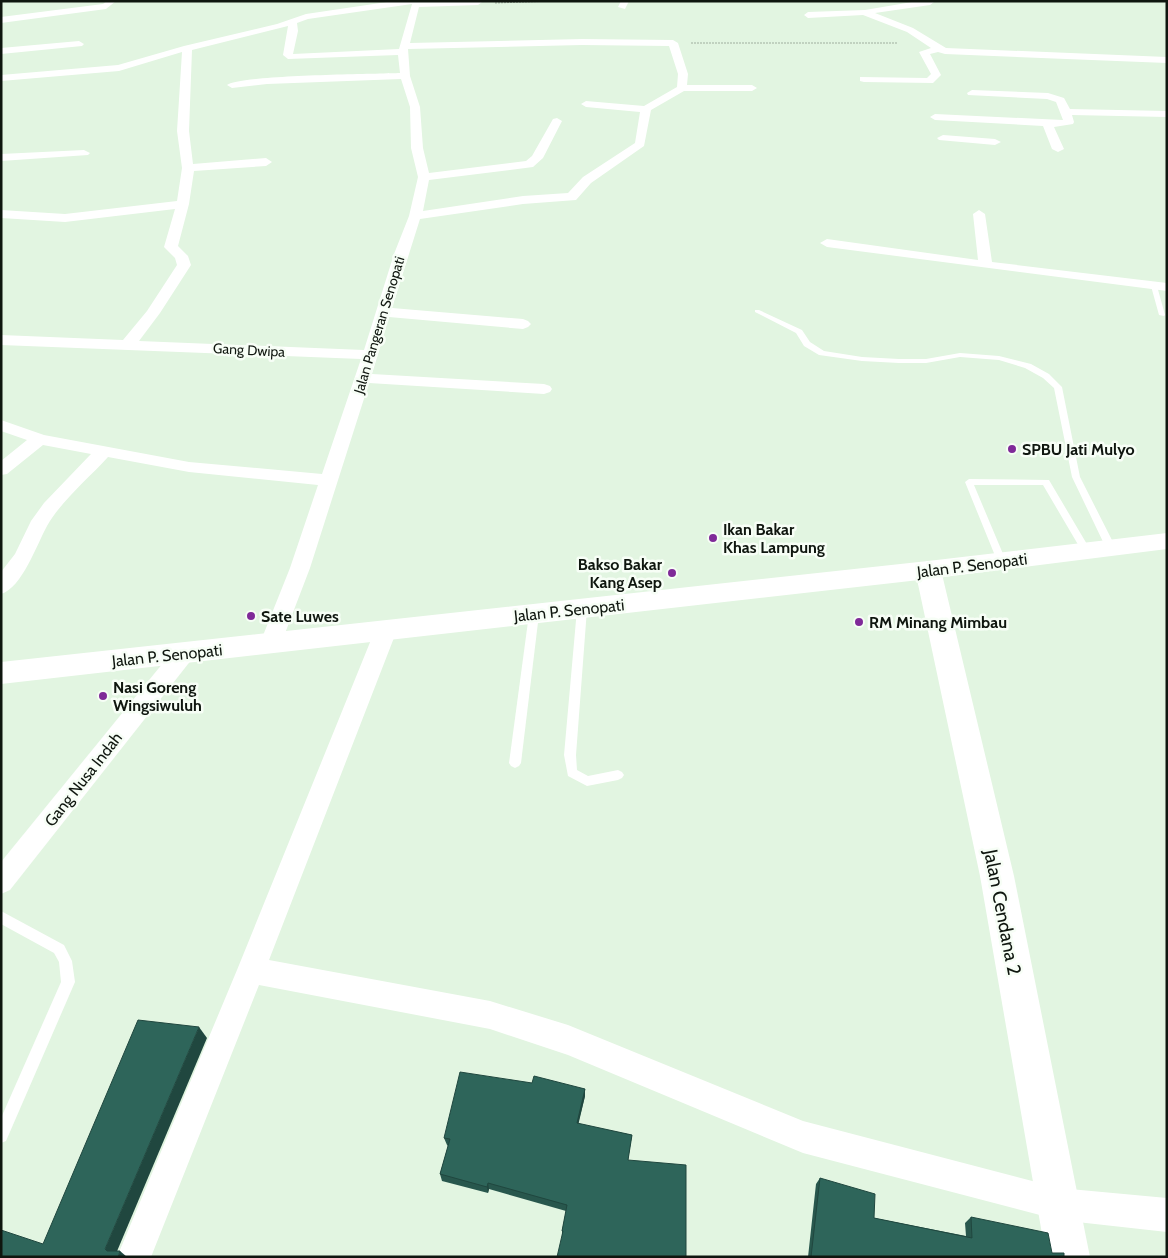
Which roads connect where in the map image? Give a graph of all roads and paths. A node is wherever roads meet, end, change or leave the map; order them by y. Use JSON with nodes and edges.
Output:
{"nodes":[{"id":1,"x":112,"y":1,"type":"edge"},
{"id":2,"x":322,"y":1,"type":"edge"},
{"id":3,"x":554,"y":1,"type":"edge"},
{"id":4,"x":416,"y":2,"type":"edge"},
{"id":5,"x":478,"y":2,"type":"edge"},
{"id":6,"x":930,"y":2,"type":"edge"},
{"id":7,"x":391,"y":3,"type":"edge"},
{"id":8,"x":847,"y":5,"type":"dead end"},
{"id":9,"x":864,"y":12,"type":"junction"},
{"id":10,"x":316,"y":15,"type":"junction"},
{"id":11,"x":808,"y":15,"type":"dead end"},
{"id":12,"x":1,"y":20,"type":"edge"},
{"id":13,"x":292,"y":22,"type":"junction"},
{"id":14,"x":894,"y":23,"type":"junction"},
{"id":15,"x":864,"y":24,"type":"dead end"},
{"id":16,"x":673,"y":43,"type":"junction"},
{"id":17,"x":929,"y":43,"type":"junction"},
{"id":18,"x":79,"y":44,"type":"dead end"},
{"id":19,"x":187,"y":48,"type":"junction"},
{"id":20,"x":404,"y":49,"type":"junction"},
{"id":21,"x":939,"y":49,"type":"junction"},
{"id":22,"x":1,"y":51,"type":"edge"},
{"id":23,"x":1167,"y":60,"type":"edge"},
{"id":24,"x":405,"y":76,"type":"junction"},
{"id":25,"x":1,"y":78,"type":"edge"},
{"id":26,"x":864,"y":79,"type":"dead end"},
{"id":27,"x":232,"y":85,"type":"dead end"},
{"id":28,"x":682,"y":88,"type":"junction"},
{"id":29,"x":752,"y":88,"type":"dead end"},
{"id":30,"x":972,"y":93,"type":"dead end"},
{"id":31,"x":999,"y":94,"type":"junction"},
{"id":32,"x":586,"y":104,"type":"dead end"},
{"id":33,"x":646,"y":109,"type":"junction"},
{"id":34,"x":1066,"y":112,"type":"junction"},
{"id":35,"x":1167,"y":114,"type":"edge"},
{"id":36,"x":935,"y":118,"type":"dead end"},
{"id":37,"x":557,"y":121,"type":"dead end"},
{"id":38,"x":990,"y":121,"type":"junction"},
{"id":39,"x":1009,"y":122,"type":"junction"},
{"id":40,"x":1047,"y":124,"type":"junction"},
{"id":41,"x":944,"y":138,"type":"dead end"},
{"id":42,"x":1058,"y":149,"type":"dead end"},
{"id":43,"x":84,"y":153,"type":"dead end"},
{"id":44,"x":1,"y":158,"type":"edge"},
{"id":45,"x":266,"y":162,"type":"dead end"},
{"id":46,"x":188,"y":168,"type":"junction"},
{"id":47,"x":424,"y":178,"type":"junction"},
{"id":48,"x":183,"y":204,"type":"junction"},
{"id":49,"x":1,"y":214,"type":"edge"},
{"id":50,"x":979,"y":214,"type":"dead end"},
{"id":51,"x":415,"y":216,"type":"junction"},
{"id":52,"x":827,"y":242,"type":"dead end"},
{"id":53,"x":986,"y":265,"type":"junction"},
{"id":54,"x":1160,"y":286,"type":"edge"},
{"id":55,"x":757,"y":311,"type":"dead end"},
{"id":56,"x":383,"y":312,"type":"junction"},
{"id":57,"x":1162,"y":315,"type":"dead end"},
{"id":58,"x":523,"y":324,"type":"dead end"},
{"id":59,"x":1,"y":340,"type":"edge"},
{"id":60,"x":128,"y":344,"type":"junction"},
{"id":61,"x":369,"y":355,"type":"junction"},
{"id":62,"x":363,"y":378,"type":"junction"},
{"id":63,"x":544,"y":388,"type":"dead end"},
{"id":64,"x":1,"y":425,"type":"edge"},
{"id":65,"x":40,"y":438,"type":"junction"},
{"id":66,"x":104,"y":451,"type":"junction"},
{"id":67,"x":1,"y":470,"type":"edge"},
{"id":68,"x":328,"y":480,"type":"junction"},
{"id":69,"x":1167,"y":541,"type":"edge"},
{"id":70,"x":1111,"y":548,"type":"junction"},
{"id":71,"x":1086,"y":551,"type":"junction"},
{"id":72,"x":1001,"y":561,"type":"junction"},
{"id":73,"x":928,"y":570,"type":"junction"},
{"id":74,"x":1,"y":587,"type":"edge"},
{"id":75,"x":582,"y":608,"type":"junction"},
{"id":76,"x":534,"y":614,"type":"junction"},
{"id":77,"x":386,"y":630,"type":"junction"},
{"id":78,"x":271,"y":643,"type":"junction"},
{"id":79,"x":184,"y":653,"type":"junction"},
{"id":80,"x":1,"y":673,"type":"edge"},
{"id":81,"x":515,"y":763,"type":"dead end"},
{"id":82,"x":618,"y":775,"type":"dead end"},
{"id":83,"x":1,"y":882,"type":"edge"},
{"id":84,"x":1,"y":918,"type":"edge"},
{"id":85,"x":251,"y":970,"type":"junction"},
{"id":86,"x":1,"y":1136,"type":"edge"},
{"id":87,"x":1059,"y":1204,"type":"junction"},
{"id":88,"x":1167,"y":1215,"type":"edge"},
{"id":89,"x":134,"y":1257,"type":"edge"},
{"id":90,"x":1068,"y":1257,"type":"edge"}],
"edges":[{"from":1,"to":12,"type":"street"},
{"from":2,"to":10,"type":"street"},
{"from":3,"to":5,"type":"path"},
{"from":4,"to":5,"type":"street"},
{"from":4,"to":7,"type":"street"},
{"from":4,"to":20,"type":"street","name":"Jalan Pangeran Senopati"},
{"from":6,"to":9,"type":"street"},
{"from":7,"to":10,"type":"street"},
{"from":8,"to":9,"type":"street"},
{"from":9,"to":11,"type":"street"},
{"from":9,"to":14,"type":"street"},
{"from":10,"to":13,"type":"street"},
{"from":13,"to":19,"type":"street"},
{"from":13,"to":20,"type":"street"},
{"from":14,"to":15,"type":"street"},
{"from":14,"to":17,"type":"street"},
{"from":16,"to":17,"type":"path"},
{"from":16,"to":20,"type":"street"},
{"from":16,"to":28,"type":"street"},
{"from":17,"to":21,"type":"street"},
{"from":18,"to":22,"type":"street"},
{"from":19,"to":25,"type":"street"},
{"from":19,"to":46,"type":"street"},
{"from":20,"to":24,"type":"street","name":"Jalan Pangeran Senopati"},
{"from":21,"to":23,"type":"street"},
{"from":21,"to":26,"type":"street"},
{"from":24,"to":27,"type":"street"},
{"from":24,"to":47,"type":"street","name":"Jalan Pangeran Senopati"},
{"from":28,"to":29,"type":"street"},
{"from":28,"to":33,"type":"street"},
{"from":30,"to":31,"type":"street"},
{"from":31,"to":34,"type":"street"},
{"from":31,"to":39,"type":"street"},
{"from":32,"to":33,"type":"street"},
{"from":33,"to":51,"type":"street"},
{"from":34,"to":35,"type":"street"},
{"from":34,"to":40,"type":"street"},
{"from":36,"to":38,"type":"street"},
{"from":37,"to":47,"type":"street"},
{"from":38,"to":39,"type":"street"},
{"from":38,"to":41,"type":"street"},
{"from":39,"to":40,"type":"street"},
{"from":40,"to":42,"type":"street"},
{"from":43,"to":44,"type":"street"},
{"from":45,"to":46,"type":"street"},
{"from":46,"to":48,"type":"street"},
{"from":47,"to":51,"type":"street","name":"Jalan Pangeran Senopati"},
{"from":48,"to":49,"type":"street"},
{"from":48,"to":60,"type":"street"},
{"from":50,"to":53,"type":"street"},
{"from":51,"to":56,"type":"street","name":"Jalan Pangeran Senopati"},
{"from":52,"to":53,"type":"street"},
{"from":53,"to":54,"type":"street"},
{"from":54,"to":57,"type":"lane"},
{"from":55,"to":70,"type":"lane"},
{"from":56,"to":58,"type":"street"},
{"from":56,"to":61,"type":"street","name":"Jalan Pangeran Senopati"},
{"from":59,"to":60,"type":"street","name":"Gang Dwipa"},
{"from":60,"to":61,"type":"street","name":"Gang Dwipa"},
{"from":61,"to":62,"type":"street","name":"Jalan Pangeran Senopati"},
{"from":62,"to":63,"type":"street"},
{"from":62,"to":68,"type":"street","name":"Jalan Pangeran Senopati"},
{"from":64,"to":65,"type":"street"},
{"from":65,"to":66,"type":"street"},
{"from":65,"to":67,"type":"street"},
{"from":66,"to":68,"type":"street"},
{"from":66,"to":74,"type":"street"},
{"from":68,"to":78,"type":"street","name":"Jalan Pangeran Senopati"},
{"from":69,"to":70,"type":"main road","name":"Jalan P. Senopati"},
{"from":70,"to":71,"type":"main road","name":"Jalan P. Senopati"},
{"from":71,"to":72,"type":"main road","name":"Jalan P. Senopati"},
{"from":71,"to":72,"type":"lane"},
{"from":72,"to":73,"type":"main road","name":"Jalan P. Senopati"},
{"from":73,"to":75,"type":"main road","name":"Jalan P. Senopati"},
{"from":73,"to":87,"type":"main road","name":"Jalan Cendana 2"},
{"from":75,"to":76,"type":"main road","name":"Jalan P. Senopati"},
{"from":75,"to":82,"type":"lane"},
{"from":76,"to":77,"type":"main road","name":"Jalan P. Senopati"},
{"from":76,"to":81,"type":"lane"},
{"from":77,"to":78,"type":"main road","name":"Jalan P. Senopati"},
{"from":77,"to":85,"type":"street"},
{"from":78,"to":79,"type":"main road","name":"Jalan P. Senopati"},
{"from":79,"to":80,"type":"main road","name":"Jalan P. Senopati"},
{"from":79,"to":83,"type":"street","name":"Gang Nusa Indah"},
{"from":84,"to":86,"type":"lane"},
{"from":85,"to":87,"type":"street"},
{"from":85,"to":89,"type":"street"},
{"from":87,"to":88,"type":"street"},
{"from":87,"to":90,"type":"main road","name":"Jalan Cendana 2"}]}
